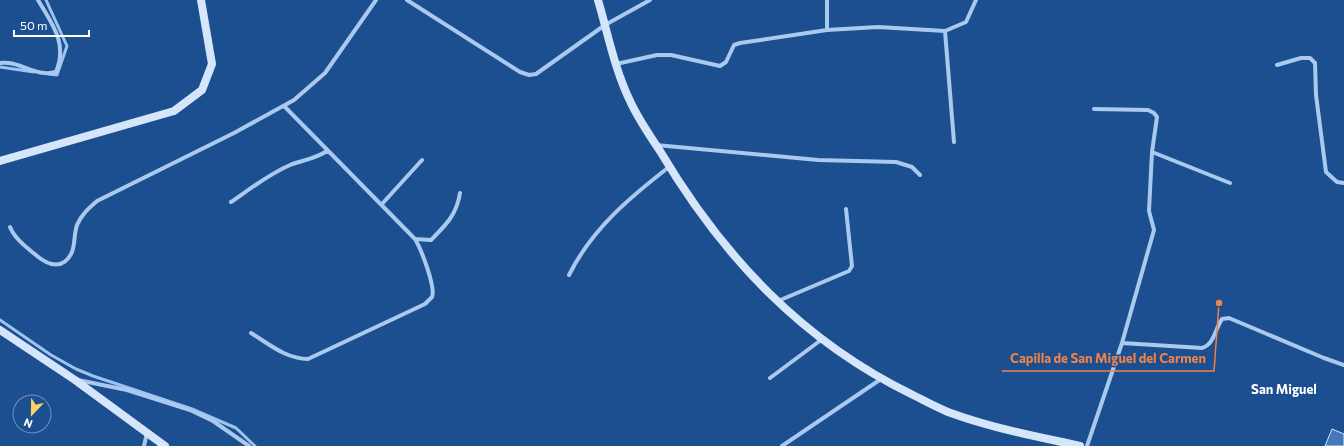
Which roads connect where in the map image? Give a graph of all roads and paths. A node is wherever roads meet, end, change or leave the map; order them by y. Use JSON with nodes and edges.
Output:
{"nodes":[{"id":1,"x":38,"y":0,"type":"edge"},
{"id":2,"x":201,"y":0,"type":"edge"},
{"id":3,"x":376,"y":0,"type":"edge"},
{"id":4,"x":407,"y":0,"type":"edge"},
{"id":5,"x":598,"y":0,"type":"edge"},
{"id":6,"x":650,"y":0,"type":"edge"},
{"id":7,"x":827,"y":0,"type":"edge"},
{"id":8,"x":976,"y":0,"type":"edge"},
{"id":9,"x":605,"y":25,"type":"junction"},
{"id":10,"x":827,"y":30,"type":"junction"},
{"id":11,"x":945,"y":31,"type":"junction"},
{"id":12,"x":0,"y":63,"type":"edge"},
{"id":13,"x":616,"y":64,"type":"junction"},
{"id":14,"x":1277,"y":65,"type":"dead end"},
{"id":15,"x":285,"y":107,"type":"junction"},
{"id":16,"x":1094,"y":109,"type":"dead end"},
{"id":17,"x":954,"y":142,"type":"dead end"},
{"id":18,"x":656,"y":145,"type":"junction"},
{"id":19,"x":327,"y":150,"type":"junction"},
{"id":20,"x":1152,"y":152,"type":"junction"},
{"id":21,"x":422,"y":160,"type":"dead end"},
{"id":22,"x":0,"y":161,"type":"edge"},
{"id":23,"x":669,"y":167,"type":"junction"},
{"id":24,"x":920,"y":175,"type":"dead end"},
{"id":25,"x":1230,"y":183,"type":"dead end"},
{"id":26,"x":1344,"y":183,"type":"edge"},
{"id":27,"x":460,"y":193,"type":"dead end"},
{"id":28,"x":231,"y":202,"type":"dead end"},
{"id":29,"x":382,"y":204,"type":"junction"},
{"id":30,"x":846,"y":209,"type":"dead end"},
{"id":31,"x":10,"y":227,"type":"dead end"},
{"id":32,"x":415,"y":239,"type":"junction"},
{"id":33,"x":569,"y":274,"type":"dead end"},
{"id":34,"x":778,"y":301,"type":"junction"},
{"id":35,"x":0,"y":330,"type":"edge"},
{"id":36,"x":251,"y":333,"type":"dead end"},
{"id":37,"x":820,"y":340,"type":"junction"},
{"id":38,"x":1122,"y":343,"type":"junction"},
{"id":39,"x":1344,"y":364,"type":"edge"},
{"id":40,"x":770,"y":378,"type":"dead end"},
{"id":41,"x":881,"y":379,"type":"junction"},
{"id":42,"x":75,"y":380,"type":"junction"},
{"id":43,"x":147,"y":433,"type":"junction"},
{"id":44,"x":144,"y":446,"type":"edge"},
{"id":45,"x":165,"y":446,"type":"edge"},
{"id":46,"x":250,"y":446,"type":"edge"},
{"id":47,"x":782,"y":446,"type":"edge"},
{"id":48,"x":1080,"y":446,"type":"edge"},
{"id":49,"x":1087,"y":446,"type":"edge"}],
"edges":[{"from":1,"to":12,"type":"street"},
{"from":2,"to":22,"type":"street"},
{"from":3,"to":15,"type":"street"},
{"from":4,"to":9,"type":"street"},
{"from":5,"to":9,"type":"street"},
{"from":6,"to":9,"type":"street"},
{"from":7,"to":10,"type":"street"},
{"from":8,"to":11,"type":"street"},
{"from":9,"to":13,"type":"street"},
{"from":10,"to":11,"type":"street"},
{"from":10,"to":13,"type":"street"},
{"from":11,"to":17,"type":"street"},
{"from":13,"to":18,"type":"street"},
{"from":14,"to":26,"type":"street"},
{"from":15,"to":19,"type":"street"},
{"from":15,"to":31,"type":"street"},
{"from":16,"to":20,"type":"street"},
{"from":18,"to":23,"type":"street"},
{"from":18,"to":24,"type":"street"},
{"from":19,"to":28,"type":"street"},
{"from":19,"to":29,"type":"street"},
{"from":20,"to":25,"type":"street"},
{"from":20,"to":38,"type":"street"},
{"from":21,"to":29,"type":"street"},
{"from":23,"to":33,"type":"street"},
{"from":23,"to":34,"type":"street"},
{"from":27,"to":32,"type":"street"},
{"from":29,"to":32,"type":"street"},
{"from":30,"to":34,"type":"street"},
{"from":32,"to":36,"type":"street"},
{"from":34,"to":37,"type":"street"},
{"from":35,"to":42,"type":"street"},
{"from":37,"to":40,"type":"street"},
{"from":37,"to":41,"type":"street"},
{"from":38,"to":39,"type":"street"},
{"from":38,"to":49,"type":"street"},
{"from":41,"to":47,"type":"street"},
{"from":41,"to":48,"type":"street"},
{"from":42,"to":43,"type":"street"},
{"from":42,"to":46,"type":"street"},
{"from":43,"to":44,"type":"street"},
{"from":43,"to":45,"type":"street"}]}
